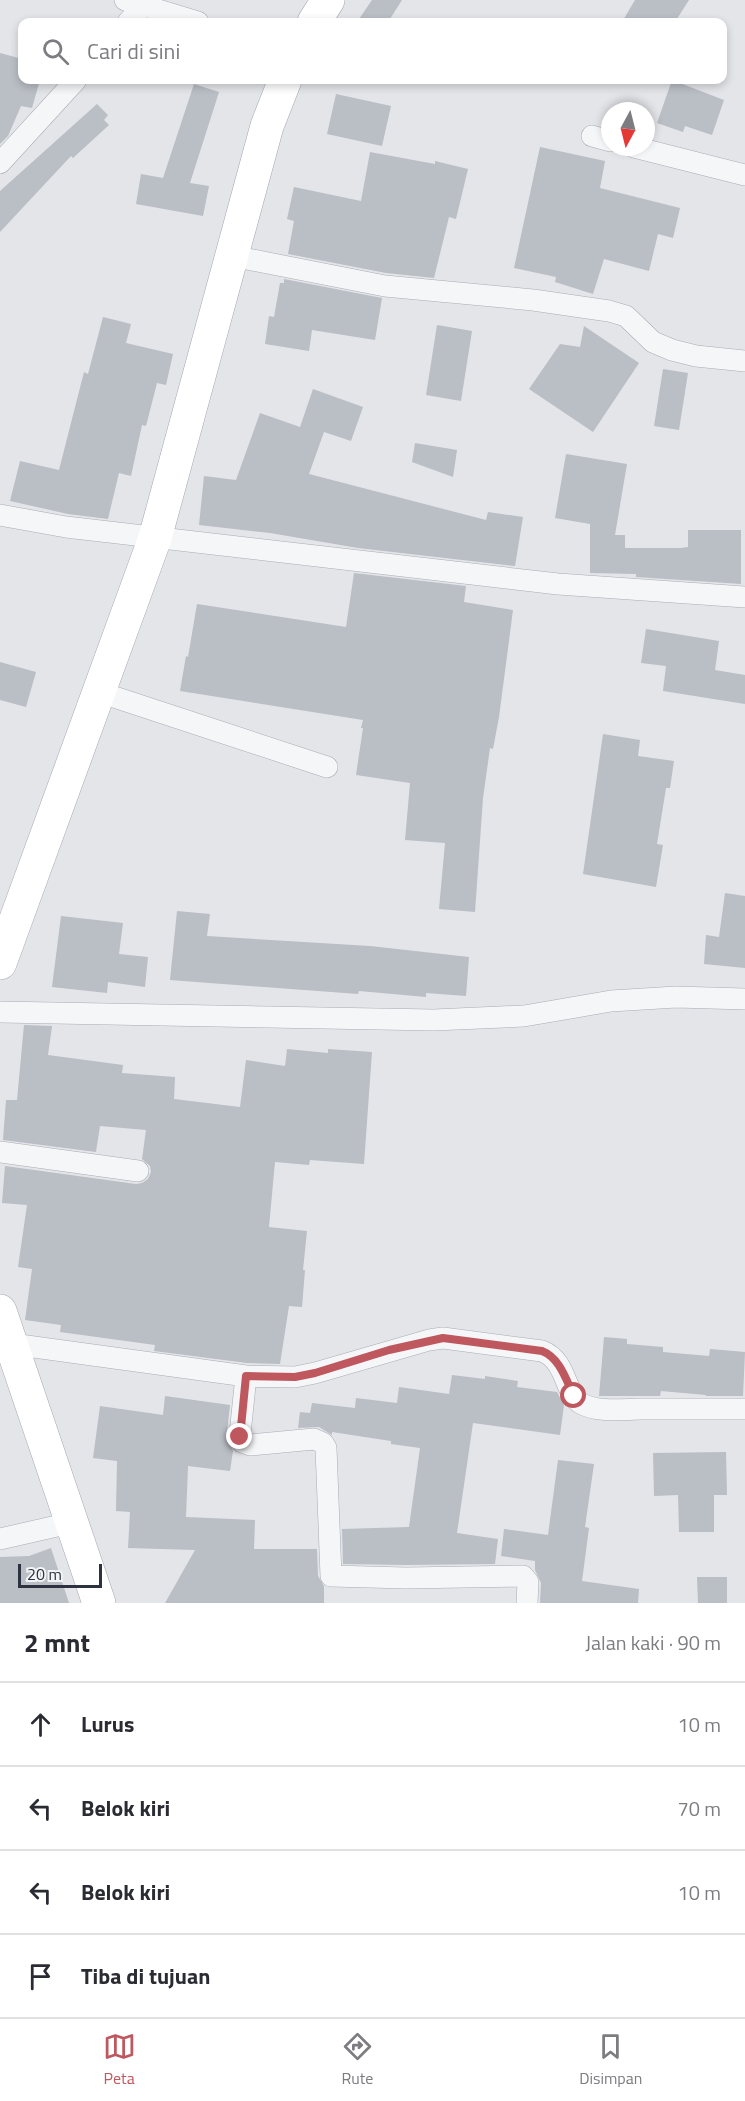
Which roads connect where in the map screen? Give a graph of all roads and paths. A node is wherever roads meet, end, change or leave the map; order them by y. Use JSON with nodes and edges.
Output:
{"nodes":[{"id":1,"x":328,"y":0,"type":"edge"},
{"id":2,"x":134,"y":3,"type":"edge"},
{"id":3,"x":129,"y":18,"type":"edge"},
{"id":4,"x":185,"y":18,"type":"edge"},
{"id":5,"x":317,"y":18,"type":"edge"},
{"id":6,"x":72,"y":84,"type":"edge"},
{"id":7,"x":283,"y":84,"type":"edge"},
{"id":8,"x":655,"y":152,"type":"edge"},
{"id":9,"x":0,"y":163,"type":"edge"},
{"id":10,"x":745,"y":175,"type":"edge"},
{"id":11,"x":232,"y":256,"type":"junction"},
{"id":12,"x":745,"y":361,"type":"edge"},
{"id":13,"x":0,"y":515,"type":"edge"},
{"id":14,"x":155,"y":538,"type":"junction"},
{"id":15,"x":745,"y":597,"type":"edge"},
{"id":16,"x":99,"y":692,"type":"junction"},
{"id":17,"x":327,"y":767,"type":"dead end"},
{"id":18,"x":0,"y":963,"type":"edge"},
{"id":19,"x":745,"y":999,"type":"edge"},
{"id":20,"x":0,"y":1012,"type":"edge"},
{"id":21,"x":0,"y":1152,"type":"edge"},
{"id":22,"x":138,"y":1171,"type":"dead end"},
{"id":23,"x":0,"y":1311,"type":"edge"},
{"id":24,"x":12,"y":1344,"type":"junction"},
{"id":25,"x":246,"y":1376,"type":"junction"},
{"id":26,"x":745,"y":1409,"type":"edge"},
{"id":27,"x":70,"y":1523,"type":"junction"},
{"id":28,"x":0,"y":1539,"type":"edge"},
{"id":29,"x":99,"y":1603,"type":"edge"},
{"id":30,"x":527,"y":1603,"type":"edge"}],
"edges":[{"from":1,"to":5,"type":"main road"},
{"from":2,"to":3,"type":"street"},
{"from":2,"to":4,"type":"street"},
{"from":6,"to":9,"type":"street"},
{"from":7,"to":11,"type":"main road"},
{"from":8,"to":10,"type":"street"},
{"from":11,"to":12,"type":"street"},
{"from":11,"to":14,"type":"main road"},
{"from":13,"to":14,"type":"street"},
{"from":14,"to":15,"type":"street"},
{"from":14,"to":16,"type":"main road"},
{"from":16,"to":17,"type":"street"},
{"from":16,"to":18,"type":"main road"},
{"from":19,"to":20,"type":"street"},
{"from":21,"to":22,"type":"street"},
{"from":23,"to":24,"type":"main road"},
{"from":24,"to":25,"type":"street"},
{"from":24,"to":27,"type":"main road"},
{"from":25,"to":26,"type":"street"},
{"from":25,"to":30,"type":"street"},
{"from":27,"to":28,"type":"street"},
{"from":27,"to":29,"type":"main road"}]}
